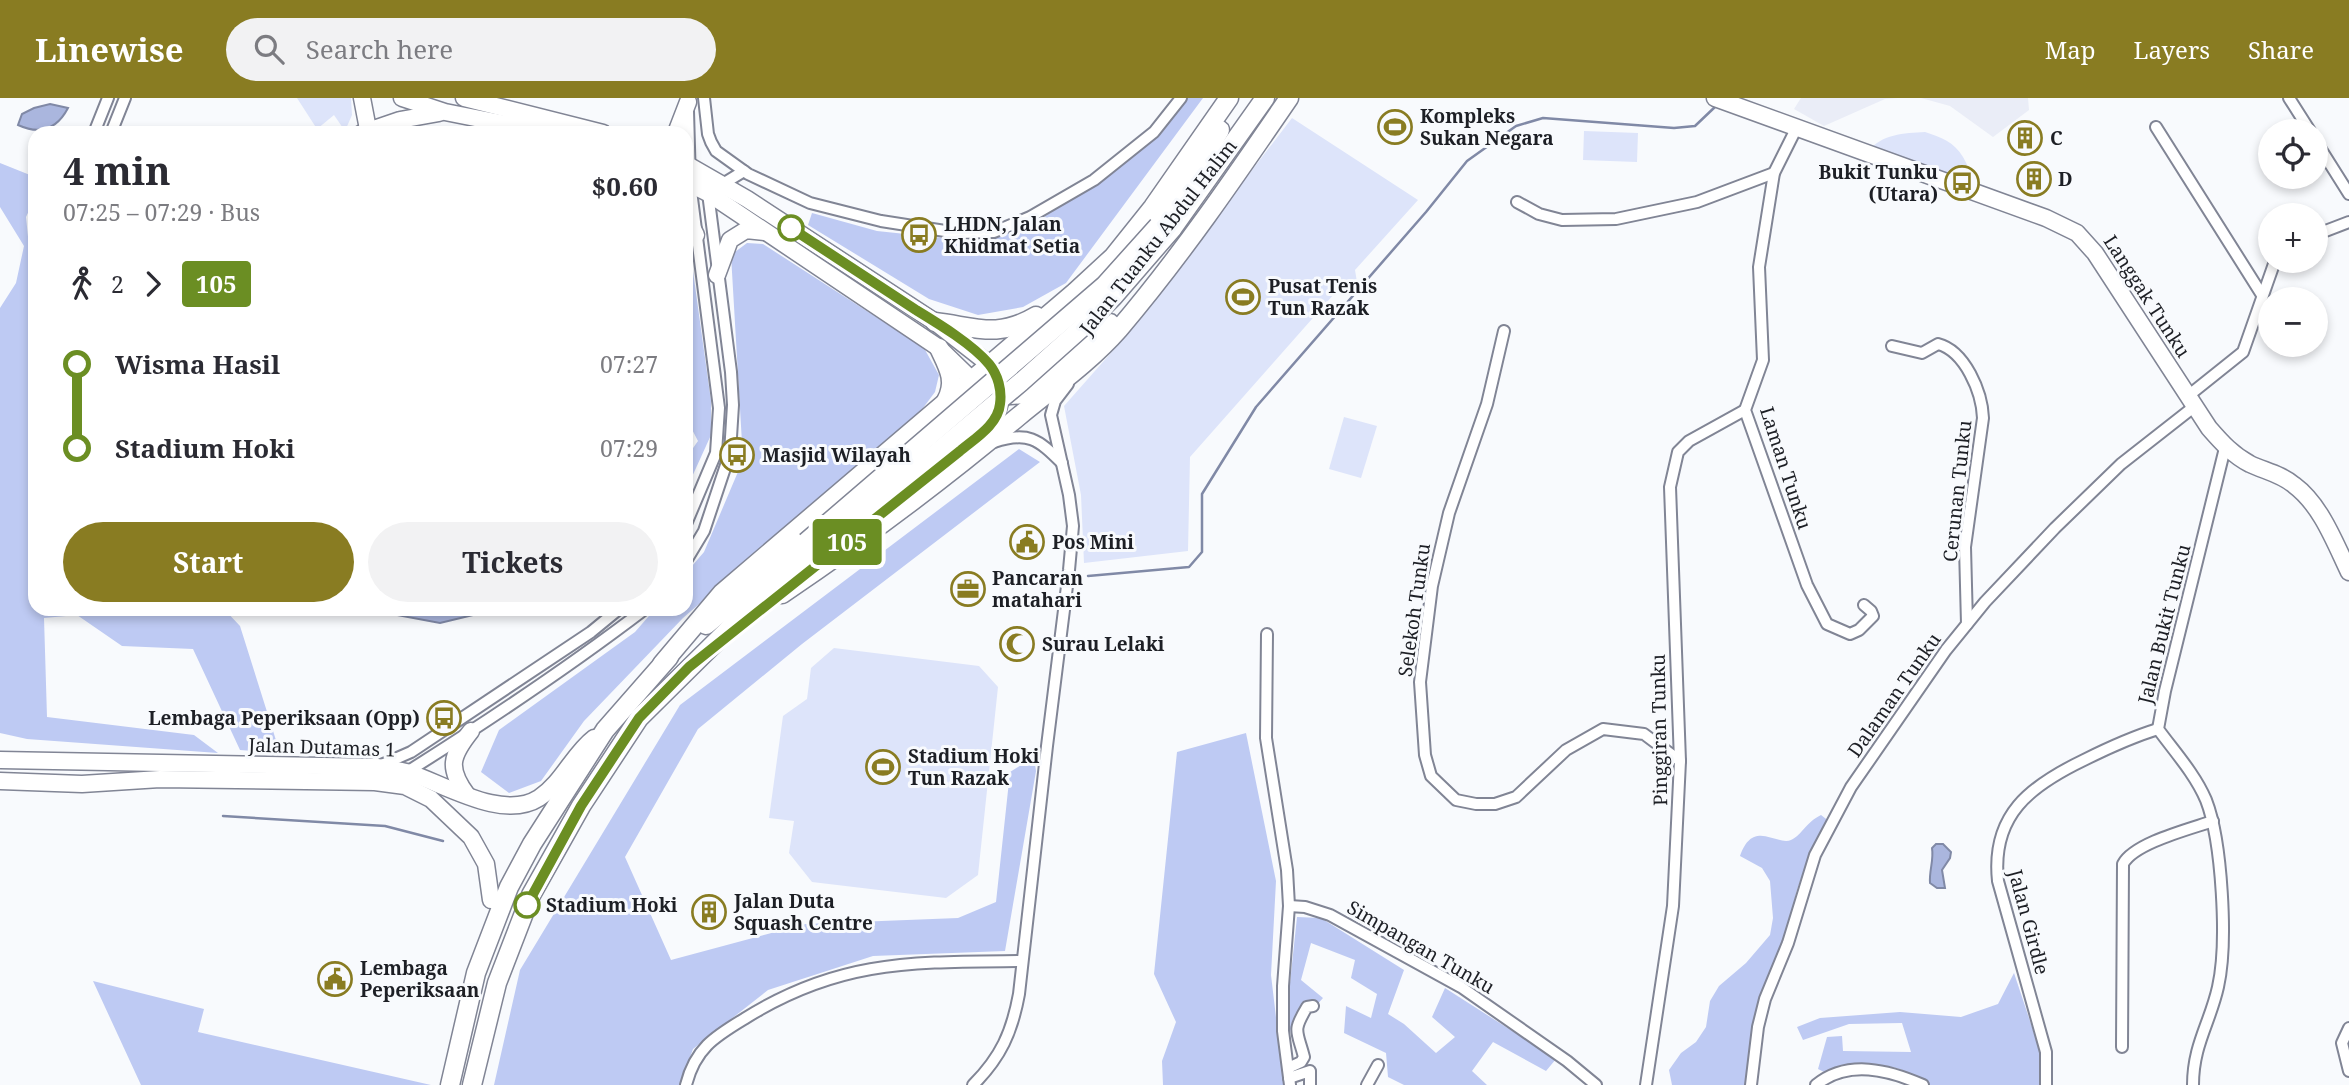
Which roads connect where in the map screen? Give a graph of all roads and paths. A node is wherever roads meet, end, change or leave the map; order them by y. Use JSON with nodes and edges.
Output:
{"nodes":[{"id":1,"x":108,"y":98,"type":"edge"},
{"id":2,"x":125,"y":98,"type":"edge"},
{"id":3,"x":362,"y":98,"type":"edge"},
{"id":4,"x":402,"y":98,"type":"edge"},
{"id":5,"x":464,"y":98,"type":"edge"},
{"id":6,"x":1181,"y":98,"type":"edge"},
{"id":7,"x":1229,"y":98,"type":"edge"},
{"id":8,"x":1239,"y":98,"type":"edge"},
{"id":9,"x":1252,"y":98,"type":"edge"},
{"id":10,"x":1265,"y":98,"type":"edge"},
{"id":11,"x":1279,"y":98,"type":"edge"},
{"id":12,"x":1289,"y":98,"type":"edge"},
{"id":13,"x":2289,"y":98,"type":"edge"},
{"id":14,"x":693,"y":99,"type":"edge"},
{"id":15,"x":1721,"y":100,"type":"edge"},
{"id":16,"x":445,"y":112,"type":"junction"},
{"id":17,"x":2302,"y":119,"type":"edge"},
{"id":18,"x":100,"y":121,"type":"junction"},
{"id":19,"x":98,"y":126,"type":"edge"},
{"id":20,"x":105,"y":126,"type":"edge"},
{"id":21,"x":113,"y":126,"type":"edge"},
{"id":22,"x":365,"y":126,"type":"edge"},
{"id":23,"x":377,"y":126,"type":"edge"},
{"id":24,"x":516,"y":126,"type":"edge"},
{"id":25,"x":575,"y":126,"type":"edge"},
{"id":26,"x":680,"y":126,"type":"edge"},
{"id":27,"x":691,"y":126,"type":"edge"},
{"id":28,"x":2156,"y":127,"type":"dead end"},
{"id":29,"x":1796,"y":129,"type":"junction"},
{"id":30,"x":2328,"y":161,"type":"edge"},
{"id":31,"x":746,"y":172,"type":"junction"},
{"id":32,"x":1774,"y":173,"type":"junction"},
{"id":33,"x":693,"y":176,"type":"edge"},
{"id":34,"x":693,"y":179,"type":"edge"},
{"id":35,"x":723,"y":185,"type":"junction"},
{"id":36,"x":708,"y":193,"type":"junction"},
{"id":37,"x":2349,"y":194,"type":"edge"},
{"id":38,"x":1180,"y":196,"type":"junction"},
{"id":39,"x":747,"y":199,"type":"junction"},
{"id":40,"x":1517,"y":202,"type":"dead end"},
{"id":41,"x":1216,"y":204,"type":"junction"},
{"id":42,"x":693,"y":212,"type":"edge"},
{"id":43,"x":2349,"y":222,"type":"edge"},
{"id":44,"x":1165,"y":228,"type":"junction"},
{"id":45,"x":693,"y":229,"type":"edge"},
{"id":46,"x":2328,"y":230,"type":"edge"},
{"id":47,"x":765,"y":232,"type":"junction"},
{"id":48,"x":696,"y":235,"type":"junction"},
{"id":49,"x":717,"y":275,"type":"junction"},
{"id":50,"x":2258,"y":289,"type":"edge"},
{"id":51,"x":1074,"y":292,"type":"junction"},
{"id":52,"x":2258,"y":310,"type":"edge"},
{"id":53,"x":1045,"y":318,"type":"junction"},
{"id":54,"x":935,"y":322,"type":"junction"},
{"id":55,"x":1504,"y":331,"type":"dead end"},
{"id":56,"x":1892,"y":346,"type":"dead end"},
{"id":57,"x":939,"y":348,"type":"junction"},
{"id":58,"x":1080,"y":357,"type":"junction"},
{"id":59,"x":990,"y":365,"type":"junction"},
{"id":60,"x":972,"y":380,"type":"junction"},
{"id":61,"x":1000,"y":397,"type":"junction"},
{"id":62,"x":946,"y":401,"type":"junction"},
{"id":63,"x":2191,"y":401,"type":"junction"},
{"id":64,"x":1745,"y":410,"type":"junction"},
{"id":65,"x":924,"y":421,"type":"junction"},
{"id":66,"x":986,"y":445,"type":"junction"},
{"id":67,"x":2225,"y":448,"type":"junction"},
{"id":68,"x":960,"y":451,"type":"junction"},
{"id":69,"x":1062,"y":463,"type":"junction"},
{"id":70,"x":693,"y":507,"type":"edge"},
{"id":71,"x":811,"y":548,"type":"junction"},
{"id":72,"x":693,"y":549,"type":"edge"},
{"id":73,"x":2349,"y":572,"type":"edge"},
{"id":74,"x":782,"y":594,"type":"junction"},
{"id":75,"x":1864,"y":605,"type":"dead end"},
{"id":76,"x":610,"y":616,"type":"edge"},
{"id":77,"x":636,"y":616,"type":"edge"},
{"id":78,"x":1967,"y":624,"type":"junction"},
{"id":79,"x":1267,"y":634,"type":"dead end"},
{"id":80,"x":662,"y":664,"type":"junction"},
{"id":81,"x":689,"y":667,"type":"junction"},
{"id":82,"x":2158,"y":729,"type":"junction"},
{"id":83,"x":605,"y":730,"type":"junction"},
{"id":84,"x":471,"y":731,"type":"junction"},
{"id":85,"x":0,"y":759,"type":"edge"},
{"id":86,"x":1680,"y":761,"type":"junction"},
{"id":87,"x":377,"y":775,"type":"junction"},
{"id":88,"x":406,"y":779,"type":"junction"},
{"id":89,"x":5,"y":783,"type":"edge"},
{"id":90,"x":467,"y":795,"type":"junction"},
{"id":91,"x":2213,"y":821,"type":"junction"},
{"id":92,"x":491,"y":900,"type":"joint"},
{"id":93,"x":1289,"y":906,"type":"junction"},
{"id":94,"x":1023,"y":961,"type":"junction"},
{"id":95,"x":476,"y":973,"type":"junction"},
{"id":96,"x":1313,"y":1006,"type":"dead end"},
{"id":97,"x":2349,"y":1028,"type":"edge"},
{"id":98,"x":2122,"y":1047,"type":"dead end"},
{"id":99,"x":1304,"y":1057,"type":"junction"},
{"id":100,"x":1378,"y":1065,"type":"dead end"},
{"id":101,"x":2347,"y":1066,"type":"edge"},
{"id":102,"x":1310,"y":1071,"type":"junction"},
{"id":103,"x":1289,"y":1077,"type":"edge"},
{"id":104,"x":450,"y":1085,"type":"edge"},
{"id":105,"x":472,"y":1085,"type":"edge"},
{"id":106,"x":686,"y":1085,"type":"edge"},
{"id":107,"x":973,"y":1085,"type":"edge"},
{"id":108,"x":1310,"y":1085,"type":"edge"},
{"id":109,"x":1367,"y":1085,"type":"edge"},
{"id":110,"x":1596,"y":1085,"type":"edge"},
{"id":111,"x":1646,"y":1085,"type":"edge"},
{"id":112,"x":1751,"y":1085,"type":"edge"},
{"id":113,"x":1816,"y":1085,"type":"edge"},
{"id":114,"x":1923,"y":1085,"type":"edge"},
{"id":115,"x":2046,"y":1085,"type":"edge"},
{"id":116,"x":2193,"y":1085,"type":"edge"}],
"edges":[{"from":1,"to":18,"type":"street"},
{"from":2,"to":21,"type":"street"},
{"from":3,"to":22,"type":"street"},
{"from":4,"to":16,"type":"street"},
{"from":5,"to":25,"type":"street"},
{"from":6,"to":31,"type":"street"},
{"from":7,"to":51,"type":"main road","name":"Jalan Tuanku Abdul Halim"},
{"from":8,"to":38,"type":"main road"},
{"from":9,"to":38,"type":"main road","name":"Jalan Tuanku Abdul Halim"},
{"from":10,"to":44,"type":"main road","name":"Jalan Tuanku Abdul Halim"},
{"from":11,"to":41,"type":"main road"},
{"from":12,"to":41,"type":"main road","name":"Jalan Tuanku Abdul Halim"},
{"from":13,"to":17,"type":"street"},
{"from":14,"to":26,"type":"street"},
{"from":14,"to":27,"type":"street"},
{"from":14,"to":31,"type":"street"},
{"from":15,"to":29,"type":"street","name":"Langgak Tunku"},
{"from":16,"to":23,"type":"street"},
{"from":16,"to":24,"type":"street"},
{"from":18,"to":19,"type":"street"},
{"from":18,"to":20,"type":"street"},
{"from":28,"to":50,"type":"street"},
{"from":29,"to":32,"type":"street","name":"Laman Tunku"},
{"from":29,"to":63,"type":"street","name":"Langgak Tunku"},
{"from":30,"to":37,"type":"street"},
{"from":31,"to":35,"type":"street"},
{"from":31,"to":39,"type":"street"},
{"from":32,"to":40,"type":"street"},
{"from":32,"to":64,"type":"street","name":"Laman Tunku"},
{"from":33,"to":35,"type":"street"},
{"from":34,"to":36,"type":"street"},
{"from":35,"to":36,"type":"street"},
{"from":35,"to":39,"type":"street"},
{"from":36,"to":47,"type":"street"},
{"from":36,"to":49,"type":"street"},
{"from":38,"to":44,"type":"main road","name":"Jalan Tuanku Abdul Halim"},
{"from":39,"to":54,"type":"street"},
{"from":41,"to":58,"type":"main road","name":"Jalan Tuanku Abdul Halim"},
{"from":42,"to":48,"type":"street"},
{"from":43,"to":46,"type":"street"},
{"from":44,"to":71,"type":"main road","name":"Jalan Tuanku Abdul Halim","bridge":true},
{"from":45,"to":48,"type":"street"},
{"from":47,"to":49,"type":"street"},
{"from":47,"to":57,"type":"street"},
{"from":48,"to":70,"type":"street"},
{"from":49,"to":72,"type":"street"},
{"from":51,"to":53,"type":"main road","name":"Jalan Tuanku Abdul Halim"},
{"from":51,"to":54,"type":"main road"},
{"from":52,"to":63,"type":"street","name":"Dalaman Tunku"},
{"from":53,"to":58,"type":"main road"},
{"from":53,"to":59,"type":"main road","name":"Jalan Tuanku Abdul Halim"},
{"from":54,"to":59,"type":"street"},
{"from":55,"to":86,"type":"street","name":"Selekoh Tunku"},
{"from":56,"to":78,"type":"street","name":"Cerunan Tunku"},
{"from":57,"to":60,"type":"street"},
{"from":57,"to":62,"type":"main road"},
{"from":58,"to":61,"type":"main road"},
{"from":58,"to":66,"type":"main road","name":"Jalan Tuanku Abdul Halim"},
{"from":58,"to":69,"type":"street"},
{"from":59,"to":60,"type":"main road","name":"Jalan Tuanku Abdul Halim"},
{"from":59,"to":61,"type":"main road"},
{"from":60,"to":61,"type":"main road"},
{"from":60,"to":62,"type":"main road","name":"Jalan Tuanku Abdul Halim"},
{"from":61,"to":68,"type":"main road"},
{"from":62,"to":65,"type":"main road","name":"Jalan Tuanku Abdul Halim"},
{"from":63,"to":67,"type":"street","name":"Langgak Tunku"},
{"from":63,"to":78,"type":"street","name":"Dalaman Tunku"},
{"from":64,"to":75,"type":"street","name":"Laman Tunku"},
{"from":64,"to":86,"type":"street","name":"Pinggiran Tunku"},
{"from":65,"to":68,"type":"main road"},
{"from":65,"to":80,"type":"main road","name":"Jalan Tuanku Abdul Halim"},
{"from":66,"to":69,"type":"street"},
{"from":66,"to":74,"type":"main road","name":"Jalan Tuanku Abdul Halim"},
{"from":67,"to":73,"type":"street","name":"Langgak Tunku"},
{"from":67,"to":82,"type":"street","name":"Jalan Bukit Tunku"},
{"from":68,"to":74,"type":"main road"},
{"from":69,"to":94,"type":"street"},
{"from":71,"to":80,"type":"main road","name":"Jalan Tuanku Abdul Halim"},
{"from":71,"to":81,"type":"main road","name":"Jalan Tuanku Abdul Halim"},
{"from":74,"to":81,"type":"main road"},
{"from":76,"to":87,"type":"street"},
{"from":77,"to":84,"type":"street"},
{"from":78,"to":112,"type":"street","name":"Dalaman Tunku"},
{"from":79,"to":93,"type":"street"},
{"from":80,"to":83,"type":"main road","name":"Jalan Tuanku Abdul Halim"},
{"from":81,"to":105,"type":"main road","name":"Jalan Tuanku Abdul Halim"},
{"from":82,"to":91,"type":"street","name":"Jalan Bukit Tunku"},
{"from":82,"to":115,"type":"street","name":"Jalan Girdle"},
{"from":83,"to":90,"type":"street","name":"Jalan Dutamas 1"},
{"from":83,"to":95,"type":"main road","name":"Jalan Tuanku Abdul Halim"},
{"from":84,"to":88,"type":"street"},
{"from":84,"to":90,"type":"street"},
{"from":85,"to":87,"type":"street","name":"Jalan Dutamas 1"},
{"from":86,"to":111,"type":"street","name":"Pinggiran Tunku"},
{"from":87,"to":88,"type":"street","name":"Jalan Dutamas 1"},
{"from":87,"to":89,"type":"street","name":"Jalan Dutamas 1"},
{"from":88,"to":90,"type":"street","name":"Jalan Dutamas 1"},
{"from":88,"to":92,"type":"street","name":"Jalan Dutamas 1"},
{"from":91,"to":98,"type":"street"},
{"from":91,"to":116,"type":"street","name":"Jalan Bukit Tunku"},
{"from":92,"to":95,"type":"main road"},
{"from":93,"to":103,"type":"street"},
{"from":93,"to":110,"type":"street","name":"Simpangan Tunku"},
{"from":94,"to":106,"type":"street"},
{"from":94,"to":107,"type":"street"},
{"from":95,"to":104,"type":"main road","name":"Jalan Tuanku Abdul Halim"},
{"from":96,"to":99,"type":"street"},
{"from":97,"to":101,"type":"street"},
{"from":99,"to":102,"type":"street"},
{"from":99,"to":103,"type":"street"},
{"from":100,"to":109,"type":"street"},
{"from":102,"to":103,"type":"street"},
{"from":102,"to":108,"type":"street"},
{"from":113,"to":114,"type":"street"}]}
